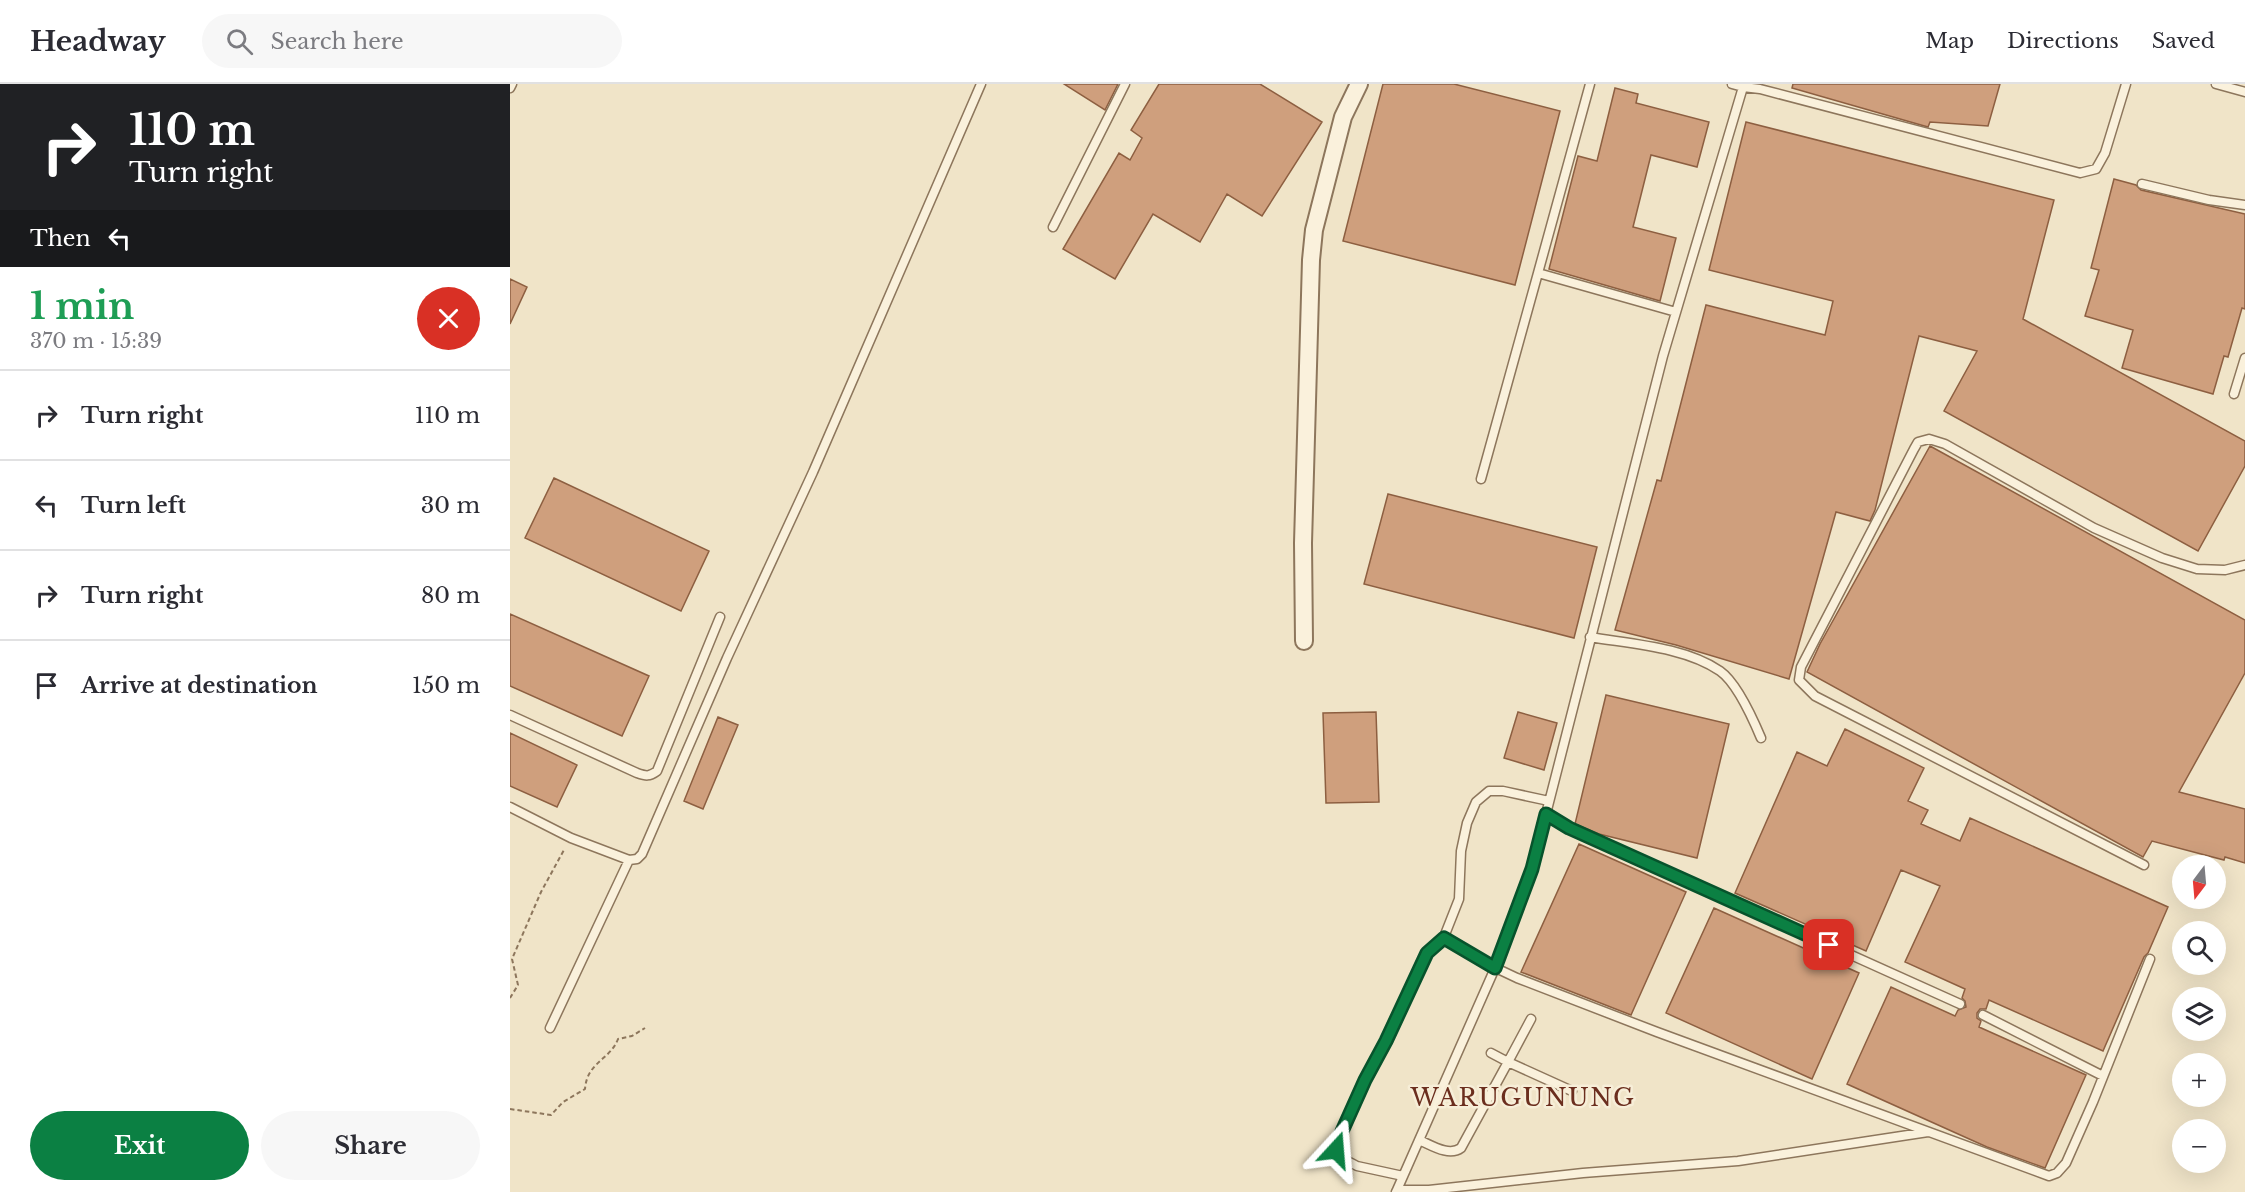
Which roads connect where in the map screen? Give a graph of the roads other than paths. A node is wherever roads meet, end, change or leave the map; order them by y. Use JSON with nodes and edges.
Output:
{"nodes":[{"id":1,"x":981,"y":84,"type":"edge"},
{"id":2,"x":1125,"y":84,"type":"edge"},
{"id":3,"x":1359,"y":84,"type":"edge"},
{"id":4,"x":1590,"y":84,"type":"edge"},
{"id":5,"x":1732,"y":84,"type":"edge"},
{"id":6,"x":2126,"y":84,"type":"edge"},
{"id":7,"x":2216,"y":84,"type":"edge"},
{"id":8,"x":1743,"y":87,"type":"junction"},
{"id":9,"x":2245,"y":92,"type":"edge"},
{"id":10,"x":2142,"y":184,"type":"dead end"},
{"id":11,"x":2245,"y":205,"type":"edge"},
{"id":12,"x":1053,"y":227,"type":"dead end"},
{"id":13,"x":1538,"y":273,"type":"junction"},
{"id":14,"x":1676,"y":312,"type":"junction"},
{"id":15,"x":2245,"y":358,"type":"edge"},
{"id":16,"x":2234,"y":394,"type":"dead end"},
{"id":17,"x":1481,"y":479,"type":"dead end"},
{"id":18,"x":2245,"y":565,"type":"edge"},
{"id":19,"x":720,"y":617,"type":"dead end"},
{"id":20,"x":1590,"y":637,"type":"junction"},
{"id":21,"x":1304,"y":641,"type":"dead end"},
{"id":22,"x":510,"y":716,"type":"edge"},
{"id":23,"x":1761,"y":738,"type":"dead end"},
{"id":24,"x":1549,"y":801,"type":"junction"},
{"id":25,"x":510,"y":807,"type":"edge"},
{"id":26,"x":1546,"y":814,"type":"junction"},
{"id":27,"x":629,"y":860,"type":"junction"},
{"id":28,"x":2144,"y":865,"type":"dead end"},
{"id":29,"x":1444,"y":938,"type":"junction"},
{"id":30,"x":2150,"y":959,"type":"dead end"},
{"id":31,"x":1495,"y":968,"type":"junction"},
{"id":32,"x":1960,"y":1004,"type":"dead end"},
{"id":33,"x":1983,"y":1015,"type":"dead end"},
{"id":34,"x":1531,"y":1019,"type":"dead end"},
{"id":35,"x":550,"y":1028,"type":"dead end"},
{"id":36,"x":1491,"y":1053,"type":"dead end"},
{"id":37,"x":1508,"y":1062,"type":"junction"},
{"id":38,"x":2103,"y":1076,"type":"junction"},
{"id":39,"x":1572,"y":1092,"type":"dead end"},
{"id":40,"x":1928,"y":1132,"type":"junction"},
{"id":41,"x":1419,"y":1140,"type":"junction"},
{"id":42,"x":1403,"y":1176,"type":"junction"},
{"id":43,"x":1396,"y":1191,"type":"edge"}],
"edges":[{"from":1,"to":27,"type":"lane"},
{"from":2,"to":12,"type":"lane"},
{"from":3,"to":21,"type":"street"},
{"from":4,"to":13,"type":"lane"},
{"from":5,"to":8,"type":"lane"},
{"from":6,"to":8,"type":"lane"},
{"from":7,"to":9,"type":"lane"},
{"from":8,"to":14,"type":"lane"},
{"from":10,"to":11,"type":"lane"},
{"from":13,"to":14,"type":"lane"},
{"from":13,"to":17,"type":"lane"},
{"from":14,"to":20,"type":"lane"},
{"from":15,"to":16,"type":"lane"},
{"from":18,"to":28,"type":"lane"},
{"from":19,"to":22,"type":"lane"},
{"from":20,"to":23,"type":"lane"},
{"from":20,"to":24,"type":"lane"},
{"from":24,"to":26,"type":"lane"},
{"from":24,"to":29,"type":"lane"},
{"from":25,"to":27,"type":"lane"},
{"from":26,"to":31,"type":"lane"},
{"from":26,"to":32,"type":"lane"},
{"from":27,"to":35,"type":"lane"},
{"from":29,"to":31,"type":"lane"},
{"from":29,"to":42,"type":"lane"},
{"from":30,"to":38,"type":"lane"},
{"from":31,"to":40,"type":"lane"},
{"from":31,"to":41,"type":"lane"},
{"from":33,"to":38,"type":"lane"},
{"from":34,"to":37,"type":"lane"},
{"from":36,"to":37,"type":"lane"},
{"from":37,"to":39,"type":"lane"},
{"from":37,"to":41,"type":"lane"},
{"from":38,"to":40,"type":"lane"},
{"from":40,"to":43,"type":"lane"},
{"from":41,"to":42,"type":"lane"},
{"from":42,"to":43,"type":"lane"}]}
